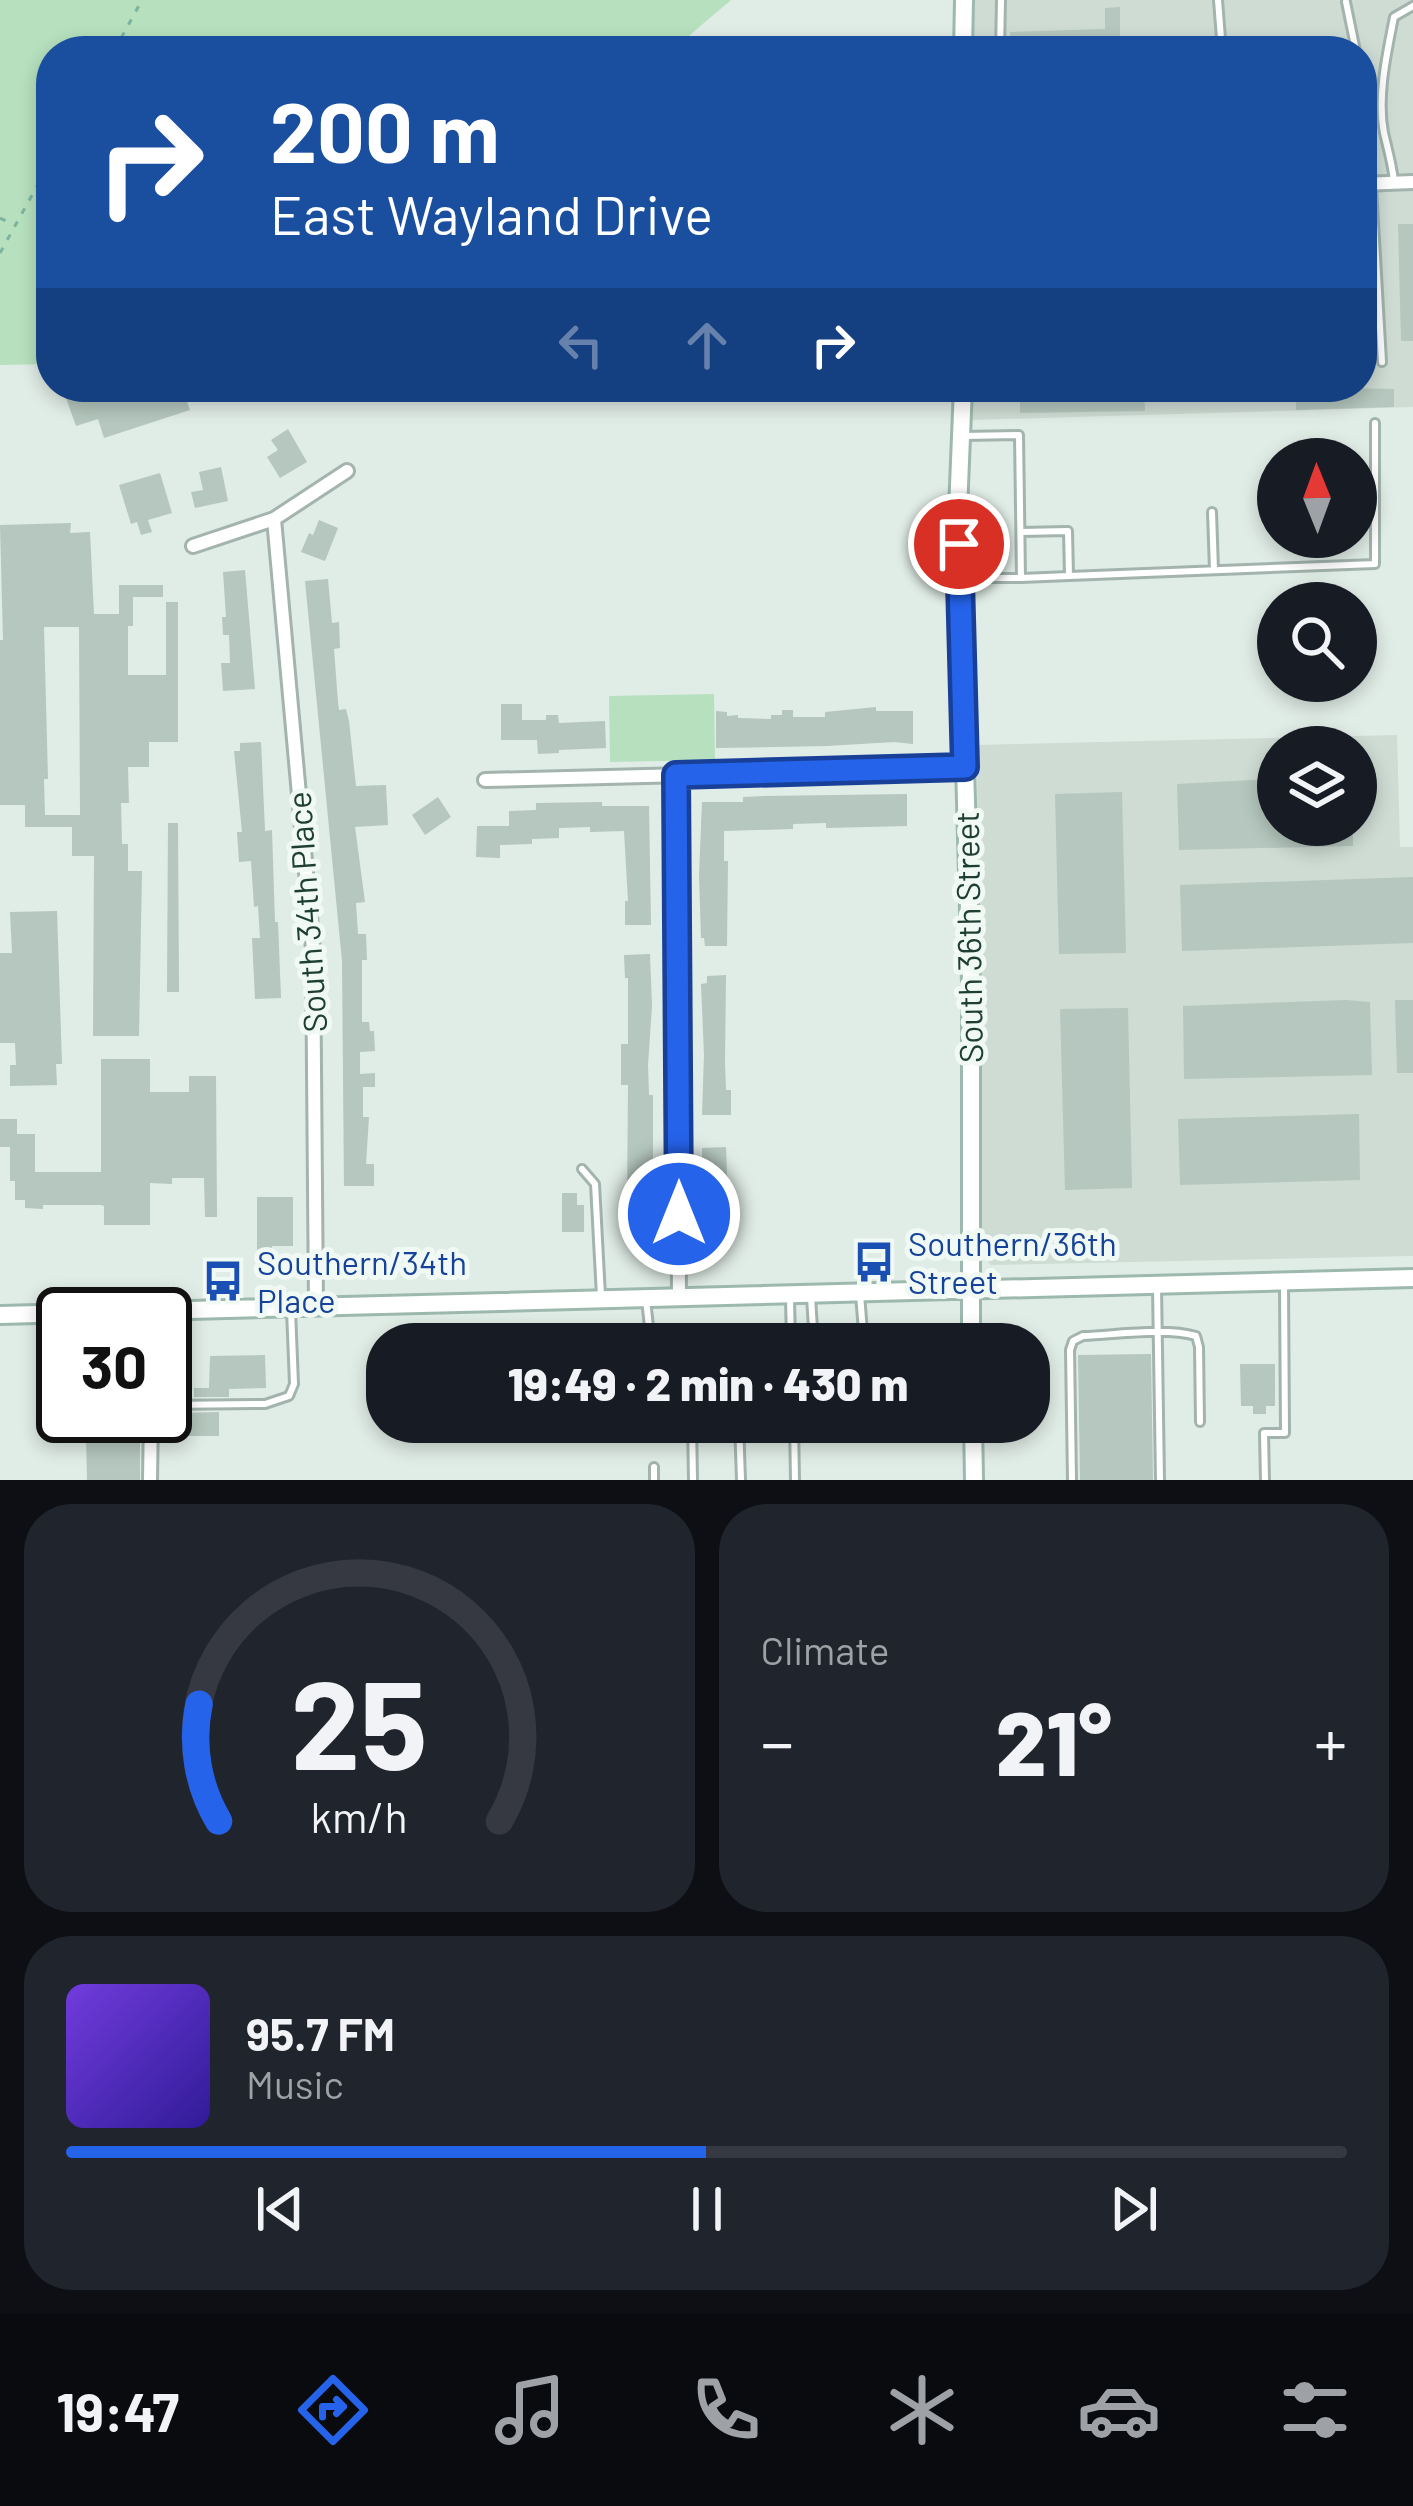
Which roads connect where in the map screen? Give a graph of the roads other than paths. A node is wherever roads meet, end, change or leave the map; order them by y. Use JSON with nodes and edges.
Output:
{"nodes":[{"id":1,"x":964,"y":0,"type":"edge"},
{"id":2,"x":1000,"y":0,"type":"edge"},
{"id":3,"x":1219,"y":0,"type":"edge"},
{"id":4,"x":1346,"y":2,"type":"edge"},
{"id":5,"x":1413,"y":6,"type":"edge"},
{"id":6,"x":964,"y":36,"type":"edge"},
{"id":7,"x":1000,"y":36,"type":"edge"},
{"id":8,"x":1221,"y":36,"type":"edge"},
{"id":9,"x":1353,"y":36,"type":"edge"},
{"id":10,"x":1394,"y":182,"type":"junction"},
{"id":11,"x":1413,"y":182,"type":"edge"},
{"id":12,"x":1377,"y":183,"type":"edge"},
{"id":13,"x":1377,"y":304,"type":"edge"},
{"id":14,"x":1382,"y":362,"type":"dead end"},
{"id":15,"x":963,"y":402,"type":"edge"},
{"id":16,"x":1375,"y":423,"type":"dead end"},
{"id":17,"x":962,"y":436,"type":"junction"},
{"id":18,"x":347,"y":470,"type":"dead end"},
{"id":19,"x":1212,"y":512,"type":"dead end"},
{"id":20,"x":274,"y":519,"type":"junction"},
{"id":21,"x":1021,"y":532,"type":"junction"},
{"id":22,"x":193,"y":546,"type":"dead end"},
{"id":23,"x":1214,"y":570,"type":"junction"},
{"id":24,"x":1069,"y":575,"type":"junction"},
{"id":25,"x":960,"y":578,"type":"junction"},
{"id":26,"x":1021,"y":578,"type":"junction"},
{"id":27,"x":965,"y":767,"type":"junction"},
{"id":28,"x":676,"y":775,"type":"junction"},
{"id":29,"x":484,"y":780,"type":"dead end"},
{"id":30,"x":582,"y":1169,"type":"dead end"},
{"id":31,"x":1413,"y":1278,"type":"edge"},
{"id":32,"x":1284,"y":1282,"type":"junction"},
{"id":33,"x":1157,"y":1285,"type":"junction"},
{"id":34,"x":970,"y":1290,"type":"junction"},
{"id":35,"x":860,"y":1292,"type":"junction"},
{"id":36,"x":811,"y":1293,"type":"junction"},
{"id":37,"x":790,"y":1294,"type":"junction"},
{"id":38,"x":646,"y":1298,"type":"junction"},
{"id":39,"x":679,"y":1298,"type":"junction"},
{"id":40,"x":601,"y":1300,"type":"junction"},
{"id":41,"x":316,"y":1307,"type":"junction"},
{"id":42,"x":291,"y":1308,"type":"junction"},
{"id":43,"x":192,"y":1311,"type":"edge"},
{"id":44,"x":36,"y":1314,"type":"edge"},
{"id":45,"x":0,"y":1315,"type":"edge"},
{"id":46,"x":649,"y":1323,"type":"edge"},
{"id":47,"x":791,"y":1323,"type":"edge"},
{"id":48,"x":813,"y":1323,"type":"edge"},
{"id":49,"x":862,"y":1323,"type":"edge"},
{"id":50,"x":971,"y":1323,"type":"edge"},
{"id":51,"x":1157,"y":1333,"type":"junction"},
{"id":52,"x":192,"y":1405,"type":"edge"},
{"id":53,"x":1200,"y":1422,"type":"dead end"},
{"id":54,"x":151,"y":1443,"type":"edge"},
{"id":55,"x":692,"y":1443,"type":"edge"},
{"id":56,"x":739,"y":1443,"type":"edge"},
{"id":57,"x":794,"y":1443,"type":"edge"},
{"id":58,"x":973,"y":1443,"type":"edge"},
{"id":59,"x":654,"y":1467,"type":"dead end"},
{"id":60,"x":150,"y":1480,"type":"edge"},
{"id":61,"x":654,"y":1480,"type":"edge"},
{"id":62,"x":693,"y":1480,"type":"edge"},
{"id":63,"x":740,"y":1480,"type":"edge"},
{"id":64,"x":795,"y":1480,"type":"edge"},
{"id":65,"x":974,"y":1480,"type":"edge"},
{"id":66,"x":1072,"y":1480,"type":"edge"},
{"id":67,"x":1160,"y":1480,"type":"edge"},
{"id":68,"x":1265,"y":1480,"type":"edge"}],
"edges":[{"from":1,"to":6,"type":"main road"},
{"from":2,"to":7,"type":"lane"},
{"from":3,"to":8,"type":"lane"},
{"from":4,"to":9,"type":"lane"},
{"from":5,"to":10,"type":"lane"},
{"from":10,"to":11,"type":"street"},
{"from":10,"to":12,"type":"street"},
{"from":13,"to":14,"type":"lane"},
{"from":15,"to":17,"type":"main road","name":"South 36th Street"},
{"from":16,"to":23,"type":"lane"},
{"from":17,"to":21,"type":"lane"},
{"from":17,"to":25,"type":"main road","name":"South 36th Street"},
{"from":18,"to":20,"type":"street"},
{"from":19,"to":23,"type":"lane"},
{"from":20,"to":22,"type":"street"},
{"from":20,"to":41,"type":"street","name":"South 34th Place"},
{"from":21,"to":24,"type":"lane"},
{"from":21,"to":26,"type":"lane"},
{"from":23,"to":24,"type":"lane"},
{"from":24,"to":26,"type":"lane"},
{"from":25,"to":26,"type":"lane"},
{"from":25,"to":27,"type":"main road","name":"South 36th Street"},
{"from":27,"to":28,"type":"street"},
{"from":27,"to":34,"type":"main road","name":"South 36th Street"},
{"from":28,"to":29,"type":"street"},
{"from":28,"to":39,"type":"street"},
{"from":30,"to":40,"type":"lane"},
{"from":31,"to":32,"type":"main road"},
{"from":32,"to":33,"type":"main road"},
{"from":32,"to":68,"type":"lane"},
{"from":33,"to":34,"type":"main road"},
{"from":33,"to":51,"type":"lane"},
{"from":34,"to":35,"type":"main road"},
{"from":34,"to":50,"type":"main road","name":"South 36th Street"},
{"from":35,"to":36,"type":"main road"},
{"from":35,"to":49,"type":"lane"},
{"from":36,"to":37,"type":"main road"},
{"from":36,"to":48,"type":"lane"},
{"from":37,"to":39,"type":"main road"},
{"from":37,"to":47,"type":"lane"},
{"from":38,"to":39,"type":"main road"},
{"from":38,"to":40,"type":"main road"},
{"from":38,"to":46,"type":"lane"},
{"from":40,"to":41,"type":"main road"},
{"from":41,"to":42,"type":"main road"},
{"from":42,"to":43,"type":"main road"},
{"from":42,"to":52,"type":"lane"},
{"from":44,"to":45,"type":"main road"},
{"from":51,"to":53,"type":"lane"},
{"from":51,"to":66,"type":"lane"},
{"from":51,"to":67,"type":"lane"},
{"from":54,"to":60,"type":"street"},
{"from":55,"to":62,"type":"lane"},
{"from":56,"to":63,"type":"lane"},
{"from":57,"to":64,"type":"lane"},
{"from":58,"to":65,"type":"main road"},
{"from":59,"to":61,"type":"lane"}]}
